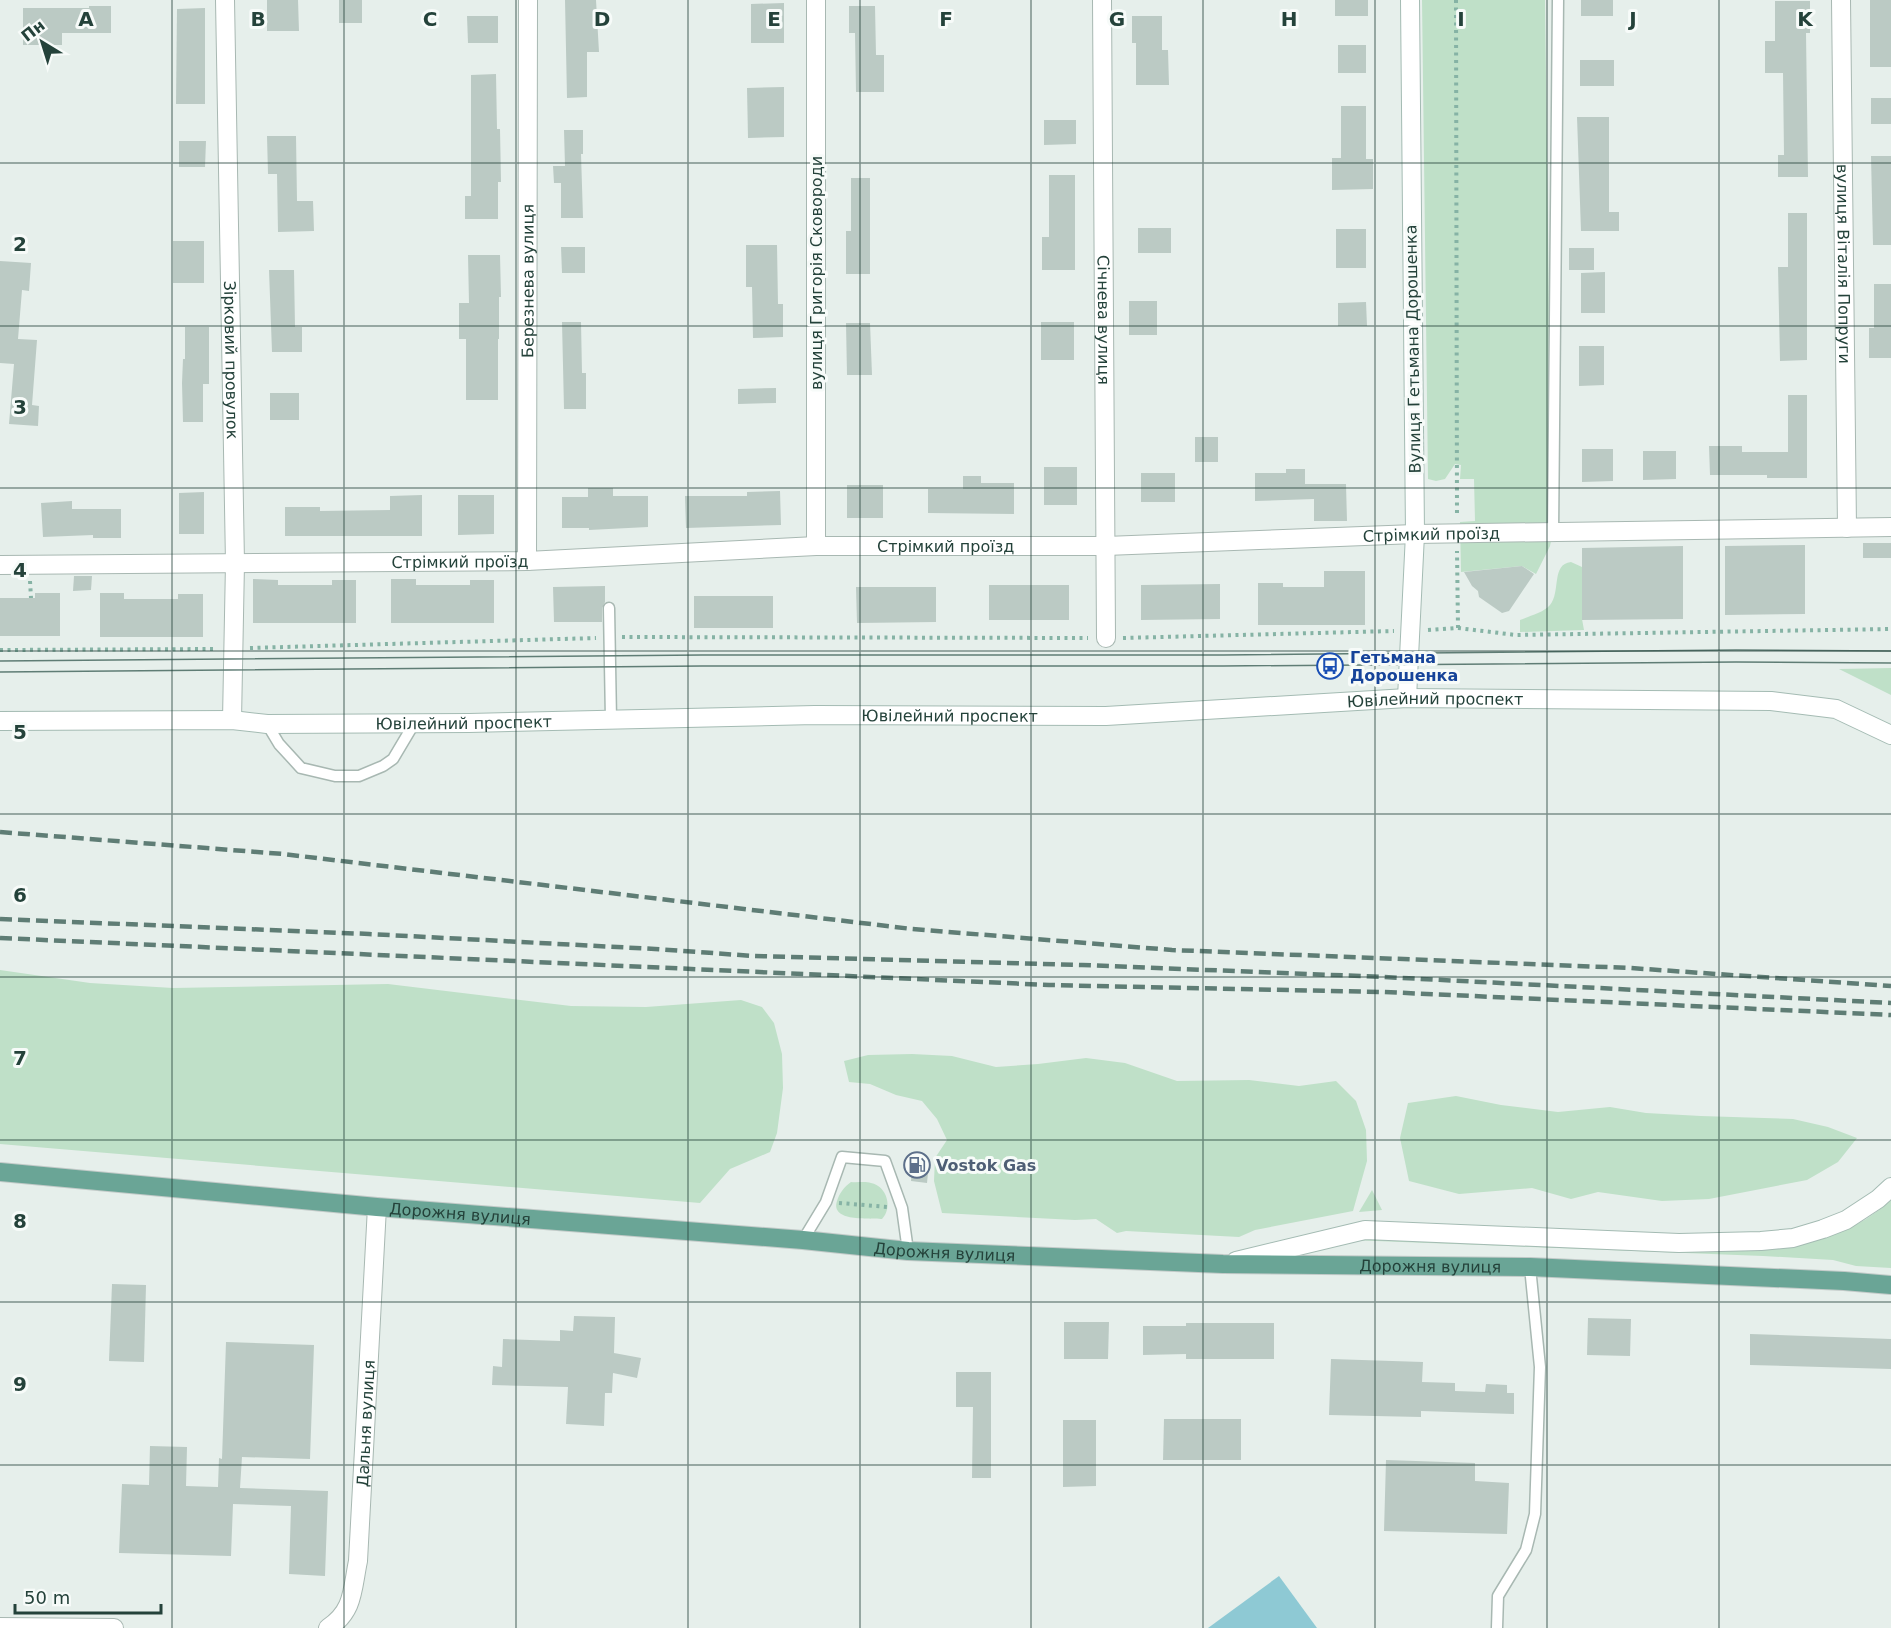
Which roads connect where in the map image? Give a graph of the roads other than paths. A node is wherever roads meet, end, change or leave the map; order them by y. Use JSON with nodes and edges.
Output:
{"nodes":[{"id":1,"x":225,"y":0,"type":"edge"},
{"id":2,"x":528,"y":0,"type":"edge"},
{"id":3,"x":816,"y":0,"type":"edge"},
{"id":4,"x":1102,"y":0,"type":"edge"},
{"id":5,"x":1410,"y":0,"type":"edge"},
{"id":6,"x":1558,"y":0,"type":"edge"},
{"id":7,"x":1842,"y":0,"type":"edge"},
{"id":8,"x":1891,"y":527,"type":"edge"},
{"id":9,"x":1847,"y":528,"type":"junction"},
{"id":10,"x":1553,"y":532,"type":"junction"},
{"id":11,"x":1415,"y":534,"type":"junction"},
{"id":12,"x":816,"y":546,"type":"junction"},
{"id":13,"x":1106,"y":546,"type":"junction"},
{"id":14,"x":526,"y":561,"type":"junction"},
{"id":15,"x":235,"y":564,"type":"junction"},
{"id":16,"x":0,"y":566,"type":"edge"},
{"id":17,"x":609,"y":608,"type":"dead end"},
{"id":18,"x":1106,"y":638,"type":"road end"},
{"id":19,"x":1407,"y":698,"type":"junction"},
{"id":20,"x":232,"y":720,"type":"junction"},
{"id":21,"x":611,"y":720,"type":"junction"},
{"id":22,"x":0,"y":721,"type":"edge"},
{"id":23,"x":416,"y":722,"type":"junction"},
{"id":24,"x":267,"y":724,"type":"junction"},
{"id":25,"x":1891,"y":735,"type":"edge"},
{"id":26,"x":0,"y":1172,"type":"edge"},
{"id":27,"x":1891,"y":1187,"type":"edge"},
{"id":28,"x":377,"y":1207,"type":"junction"},
{"id":29,"x":803,"y":1240,"type":"junction"},
{"id":30,"x":908,"y":1251,"type":"junction"},
{"id":31,"x":1223,"y":1264,"type":"junction"},
{"id":32,"x":1530,"y":1267,"type":"junction"},
{"id":33,"x":1891,"y":1285,"type":"edge"},
{"id":34,"x":0,"y":1626,"type":"edge"},
{"id":35,"x":114,"y":1628,"type":"edge"},
{"id":36,"x":327,"y":1628,"type":"edge"},
{"id":37,"x":1497,"y":1628,"type":"edge"}],
"edges":[{"from":1,"to":15,"type":"street","name":"Зірковий провулок"},
{"from":2,"to":14,"type":"street","name":"Березнева вулиця"},
{"from":3,"to":12,"type":"street","name":"вулиця Григорія Сковороди"},
{"from":4,"to":13,"type":"street","name":"Січнева вулиця"},
{"from":5,"to":11,"type":"street","name":"Вулиця Гетьмана Дорошенка"},
{"from":6,"to":10,"type":"lane"},
{"from":7,"to":9,"type":"street","name":"вулиця Віталія Попруги"},
{"from":8,"to":9,"type":"street","name":"Стрімкий проїзд"},
{"from":9,"to":10,"type":"street","name":"Стрімкий проїзд"},
{"from":10,"to":11,"type":"street","name":"Стрімкий проїзд"},
{"from":11,"to":13,"type":"street","name":"Стрімкий проїзд"},
{"from":11,"to":19,"type":"street","name":"Вулиця Гетьмана Дорошенка"},
{"from":12,"to":13,"type":"street","name":"Стрімкий проїзд"},
{"from":12,"to":14,"type":"street","name":"Стрімкий проїзд"},
{"from":13,"to":18,"type":"street","name":"Січнева вулиця"},
{"from":14,"to":15,"type":"street","name":"Стрімкий проїзд"},
{"from":15,"to":16,"type":"street","name":"Стрімкий проїзд"},
{"from":15,"to":20,"type":"street","name":"Зірковий провулок"},
{"from":17,"to":21,"type":"lane"},
{"from":19,"to":21,"type":"street","name":"Ювілейний проспект"},
{"from":19,"to":25,"type":"street","name":"Ювілейний проспект"},
{"from":20,"to":22,"type":"street","name":"Ювілейний проспект"},
{"from":20,"to":24,"type":"street","name":"Ювілейний проспект"},
{"from":21,"to":23,"type":"street","name":"Ювілейний проспект"},
{"from":23,"to":24,"type":"street","name":"Ювілейний проспект"},
{"from":23,"to":24,"type":"lane"},
{"from":26,"to":28,"type":"main road","name":"Дорожня вулиця"},
{"from":27,"to":31,"type":"street"},
{"from":28,"to":29,"type":"main road","name":"Дорожня вулиця"},
{"from":28,"to":36,"type":"street","name":"Дальня вулиця"},
{"from":29,"to":30,"type":"main road","name":"Дорожня вулиця"},
{"from":29,"to":30,"type":"lane"},
{"from":30,"to":31,"type":"main road","name":"Дорожня вулиця"},
{"from":31,"to":32,"type":"main road","name":"Дорожня вулиця"},
{"from":32,"to":33,"type":"main road","name":"Дорожня вулиця"},
{"from":32,"to":37,"type":"lane"},
{"from":34,"to":35,"type":"street"}]}
